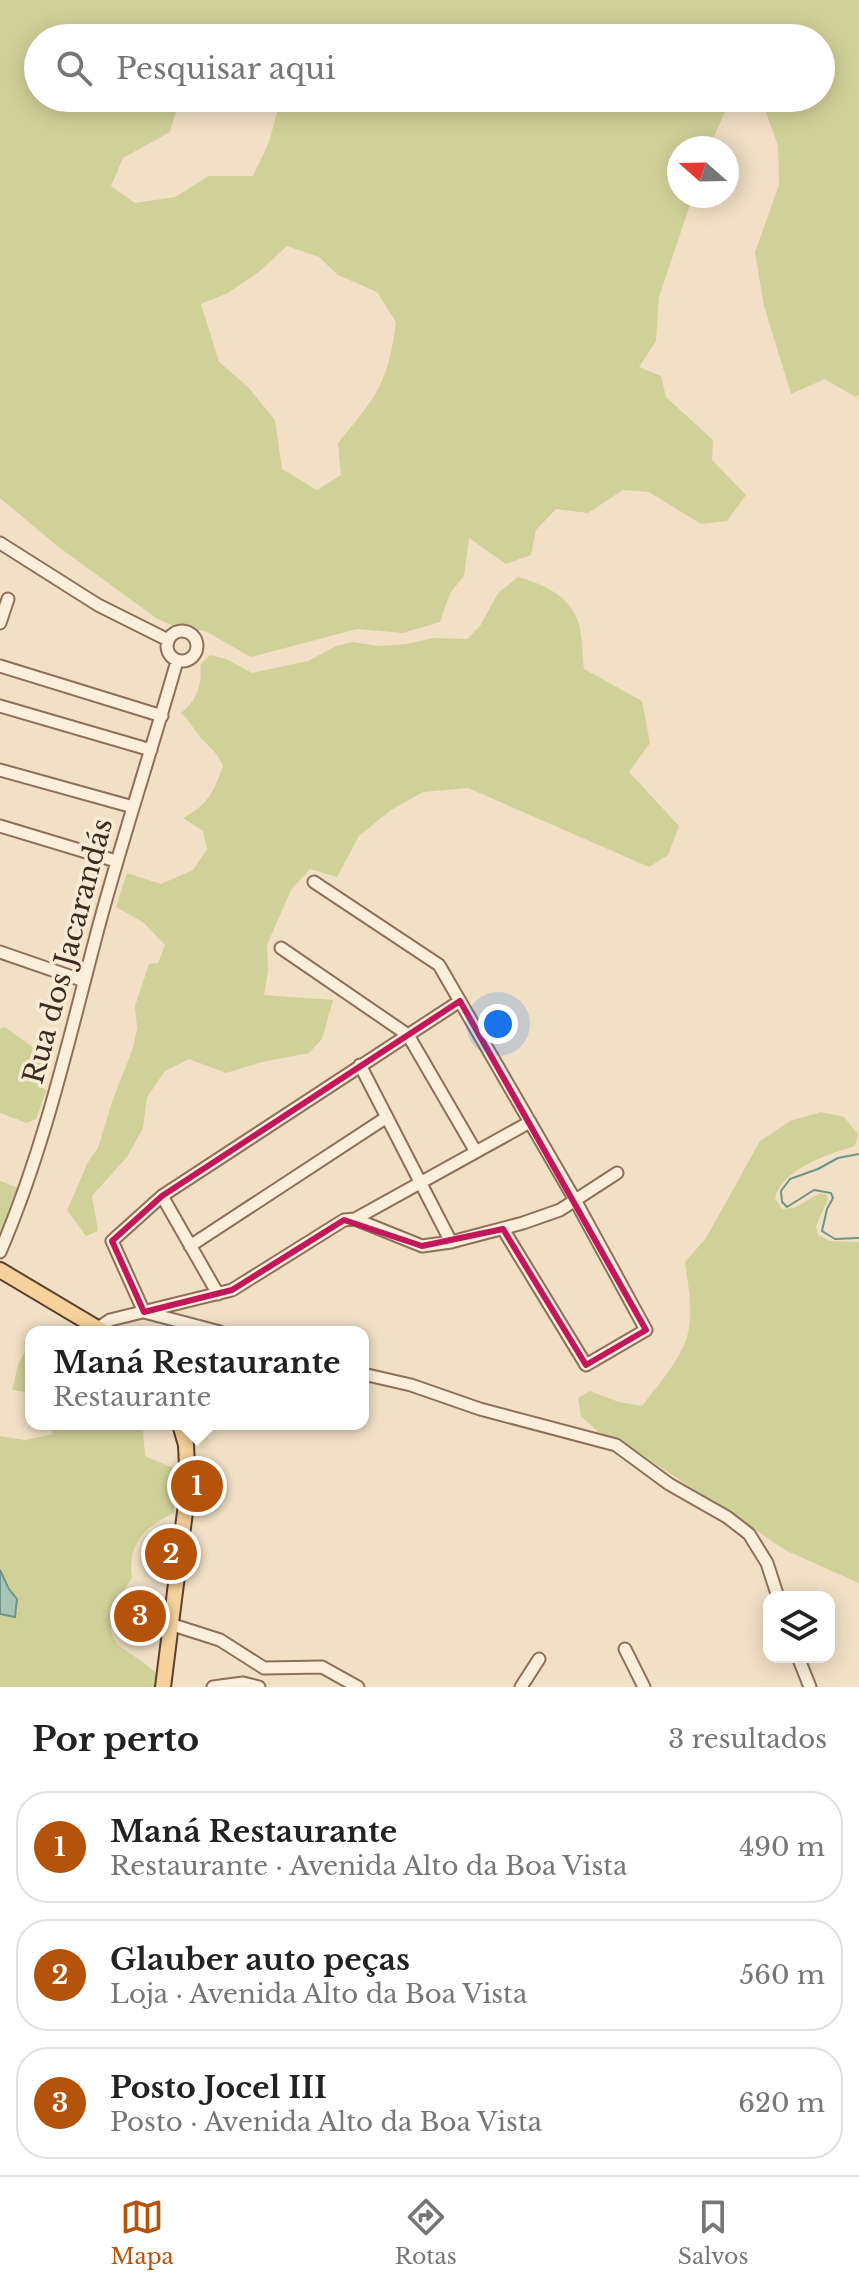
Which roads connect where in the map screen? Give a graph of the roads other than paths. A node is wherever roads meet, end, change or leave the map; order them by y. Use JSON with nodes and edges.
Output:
{"nodes":[{"id":1,"x":0,"y":543,"type":"edge"},
{"id":2,"x":8,"y":599,"type":"dead end"},
{"id":3,"x":0,"y":623,"type":"edge"},
{"id":4,"x":168,"y":640,"type":"junction"},
{"id":5,"x":177,"y":661,"type":"junction"},
{"id":6,"x":0,"y":666,"type":"edge"},
{"id":7,"x":0,"y":706,"type":"edge"},
{"id":8,"x":162,"y":716,"type":"junction"},
{"id":9,"x":151,"y":750,"type":"junction"},
{"id":10,"x":0,"y":770,"type":"edge"},
{"id":11,"x":133,"y":807,"type":"junction"},
{"id":12,"x":0,"y":826,"type":"edge"},
{"id":13,"x":116,"y":861,"type":"junction"},
{"id":14,"x":314,"y":882,"type":"dead end"},
{"id":15,"x":281,"y":948,"type":"dead end"},
{"id":16,"x":0,"y":952,"type":"edge"},
{"id":17,"x":84,"y":981,"type":"junction"},
{"id":18,"x":460,"y":1001,"type":"junction"},
{"id":19,"x":408,"y":1035,"type":"junction"},
{"id":20,"x":360,"y":1065,"type":"junction"},
{"id":21,"x":387,"y":1117,"type":"junction"},
{"id":22,"x":530,"y":1122,"type":"junction"},
{"id":23,"x":476,"y":1152,"type":"junction"},
{"id":24,"x":617,"y":1173,"type":"dead end"},
{"id":25,"x":420,"y":1183,"type":"junction"},
{"id":26,"x":162,"y":1196,"type":"junction"},
{"id":27,"x":575,"y":1200,"type":"junction"},
{"id":28,"x":355,"y":1219,"type":"junction"},
{"id":29,"x":503,"y":1229,"type":"junction"},
{"id":30,"x":451,"y":1242,"type":"junction"},
{"id":31,"x":190,"y":1246,"type":"junction"},
{"id":32,"x":0,"y":1252,"type":"edge"},
{"id":33,"x":0,"y":1270,"type":"edge"},
{"id":34,"x":218,"y":1294,"type":"junction"},
{"id":35,"x":144,"y":1312,"type":"junction"},
{"id":36,"x":94,"y":1326,"type":"edge"},
{"id":37,"x":105,"y":1326,"type":"edge"},
{"id":38,"x":197,"y":1326,"type":"edge"},
{"id":39,"x":369,"y":1375,"type":"edge"},
{"id":40,"x":182,"y":1430,"type":"edge"},
{"id":41,"x":776,"y":1591,"type":"edge"},
{"id":42,"x":173,"y":1625,"type":"junction"},
{"id":43,"x":625,"y":1649,"type":"dead end"},
{"id":44,"x":539,"y":1659,"type":"dead end"},
{"id":45,"x":800,"y":1663,"type":"edge"},
{"id":46,"x":163,"y":1687,"type":"edge"},
{"id":47,"x":213,"y":1687,"type":"edge"},
{"id":48,"x":259,"y":1687,"type":"edge"},
{"id":49,"x":358,"y":1687,"type":"edge"},
{"id":50,"x":521,"y":1687,"type":"edge"},
{"id":51,"x":644,"y":1687,"type":"edge"},
{"id":52,"x":810,"y":1687,"type":"edge"}],
"edges":[{"from":1,"to":4,"type":"street"},
{"from":2,"to":3,"type":"street"},
{"from":4,"to":5,"type":"street"},
{"from":4,"to":5,"type":"street"},
{"from":5,"to":8,"type":"street","name":"Rua dos Jacarandás"},
{"from":6,"to":8,"type":"street"},
{"from":7,"to":9,"type":"street"},
{"from":8,"to":9,"type":"street","name":"Rua dos Jacarandás"},
{"from":9,"to":11,"type":"street","name":"Rua dos Jacarandás"},
{"from":10,"to":11,"type":"street"},
{"from":11,"to":13,"type":"street","name":"Rua dos Jacarandás"},
{"from":12,"to":13,"type":"street"},
{"from":13,"to":17,"type":"street","name":"Rua dos Jacarandás"},
{"from":14,"to":18,"type":"street"},
{"from":15,"to":19,"type":"street"},
{"from":16,"to":17,"type":"street"},
{"from":17,"to":32,"type":"street","name":"Rua dos Jacarandás"},
{"from":18,"to":19,"type":"street"},
{"from":18,"to":22,"type":"street"},
{"from":19,"to":20,"type":"street"},
{"from":19,"to":23,"type":"street"},
{"from":20,"to":21,"type":"street"},
{"from":20,"to":26,"type":"street"},
{"from":21,"to":25,"type":"street"},
{"from":21,"to":31,"type":"street"},
{"from":22,"to":23,"type":"street"},
{"from":22,"to":27,"type":"street"},
{"from":23,"to":25,"type":"street"},
{"from":24,"to":27,"type":"street"},
{"from":25,"to":28,"type":"street"},
{"from":25,"to":30,"type":"street"},
{"from":26,"to":31,"type":"street"},
{"from":26,"to":35,"type":"street"},
{"from":27,"to":29,"type":"street"},
{"from":27,"to":29,"type":"street"},
{"from":28,"to":30,"type":"street"},
{"from":28,"to":34,"type":"street"},
{"from":29,"to":30,"type":"street"},
{"from":31,"to":34,"type":"street"},
{"from":33,"to":36,"type":"main road"},
{"from":34,"to":35,"type":"street"},
{"from":35,"to":37,"type":"street"},
{"from":35,"to":38,"type":"street"},
{"from":39,"to":41,"type":"street"},
{"from":40,"to":42,"type":"main road"},
{"from":42,"to":46,"type":"main road"},
{"from":42,"to":49,"type":"street"},
{"from":43,"to":51,"type":"street"},
{"from":44,"to":50,"type":"street"},
{"from":45,"to":52,"type":"street"},
{"from":47,"to":48,"type":"street"}]}
